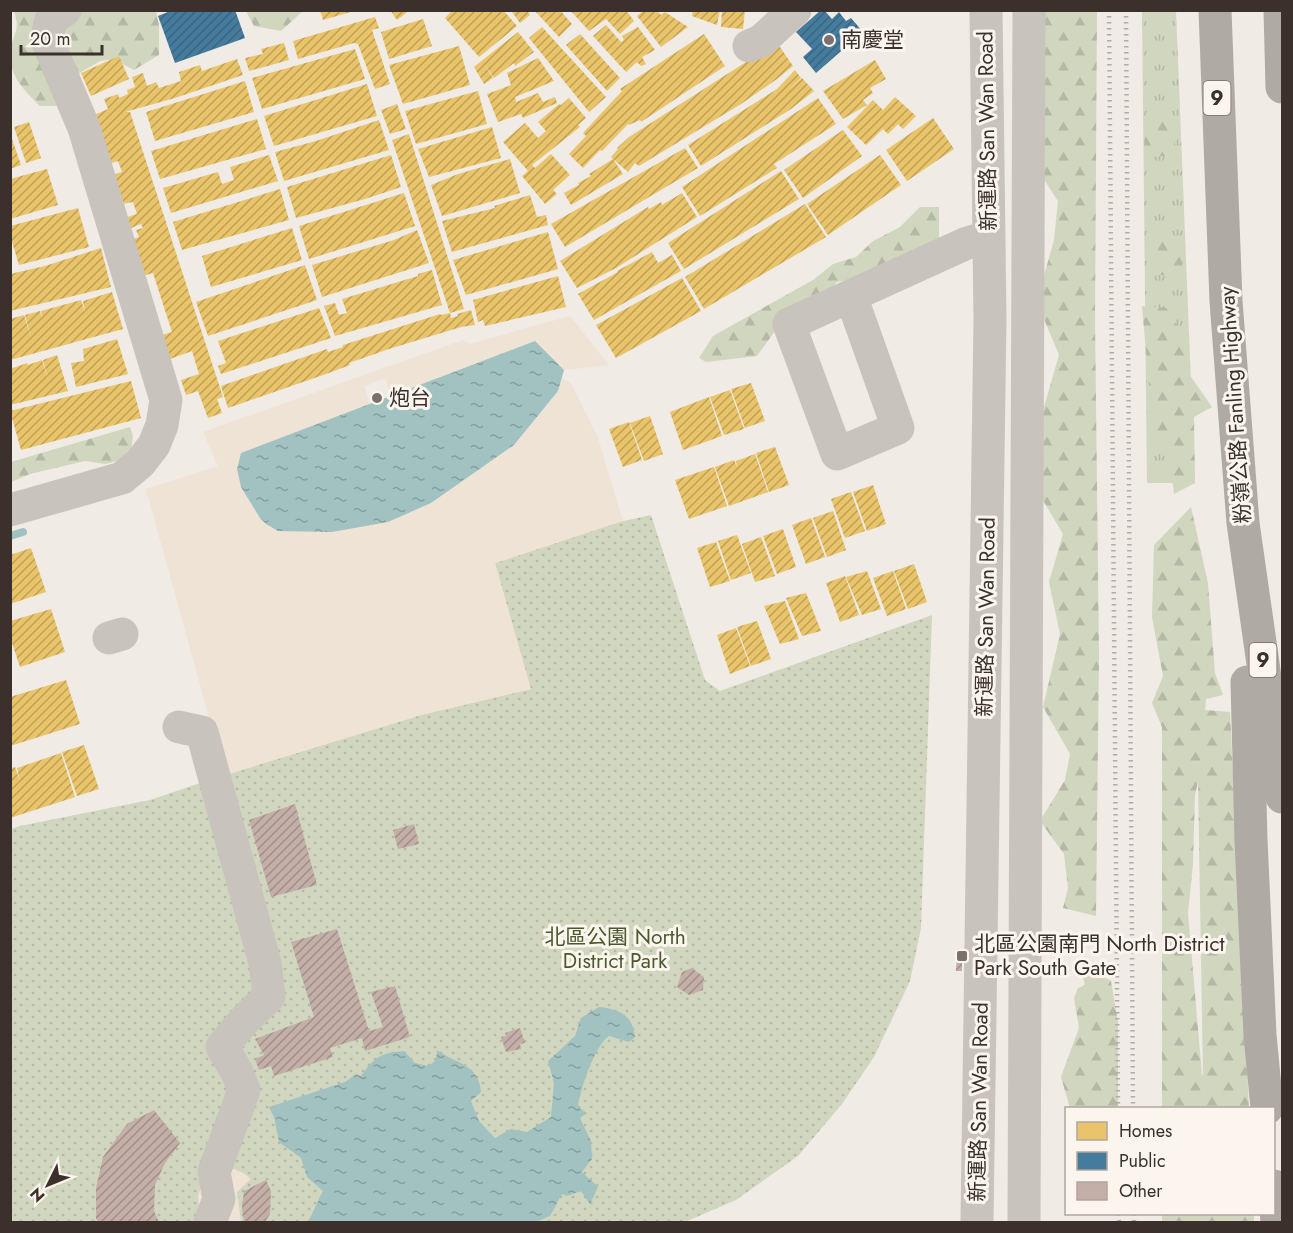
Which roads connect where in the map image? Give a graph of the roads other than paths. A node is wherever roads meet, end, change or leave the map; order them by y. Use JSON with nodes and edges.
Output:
{"nodes":[{"id":1,"x":65,"y":10,"type":"edge"},
{"id":2,"x":795,"y":10,"type":"edge"},
{"id":3,"x":986,"y":10,"type":"edge"},
{"id":4,"x":1029,"y":10,"type":"edge"},
{"id":5,"x":1215,"y":10,"type":"edge"},
{"id":6,"x":1280,"y":10,"type":"edge"},
{"id":7,"x":749,"y":46,"type":"dead end"},
{"id":8,"x":1282,"y":87,"type":"edge"},
{"id":9,"x":988,"y":237,"type":"junction"},
{"id":10,"x":851,"y":296,"type":"dead end"},
{"id":11,"x":10,"y":510,"type":"edge"},
{"id":12,"x":1243,"y":523,"type":"junction"},
{"id":13,"x":179,"y":727,"type":"dead end"},
{"id":14,"x":1282,"y":797,"type":"edge"},
{"id":15,"x":1267,"y":1107,"type":"edge"},
{"id":16,"x":1275,"y":1198,"type":"edge"},
{"id":17,"x":210,"y":1222,"type":"edge"},
{"id":18,"x":977,"y":1222,"type":"edge"},
{"id":19,"x":1024,"y":1222,"type":"edge"},
{"id":20,"x":1277,"y":1222,"type":"edge"}],
"edges":[{"from":1,"to":11,"type":"street"},
{"from":2,"to":7,"type":"street"},
{"from":3,"to":9,"type":"street","name":"新運路 San Wan Road"},
{"from":4,"to":19,"type":"street","name":"新運路 San Wan Road"},
{"from":5,"to":12,"type":"highway","name":"粉嶺公路 Fanling Highway","number":"9"},
{"from":6,"to":8,"type":"highway"},
{"from":9,"to":10,"type":"street"},
{"from":9,"to":18,"type":"street","name":"新運路 San Wan Road"},
{"from":12,"to":14,"type":"highway","name":"粉嶺公路 Fanling Highway","number":"9"},
{"from":12,"to":15,"type":"highway"},
{"from":13,"to":17,"type":"street"},
{"from":16,"to":20,"type":"highway"}]}
